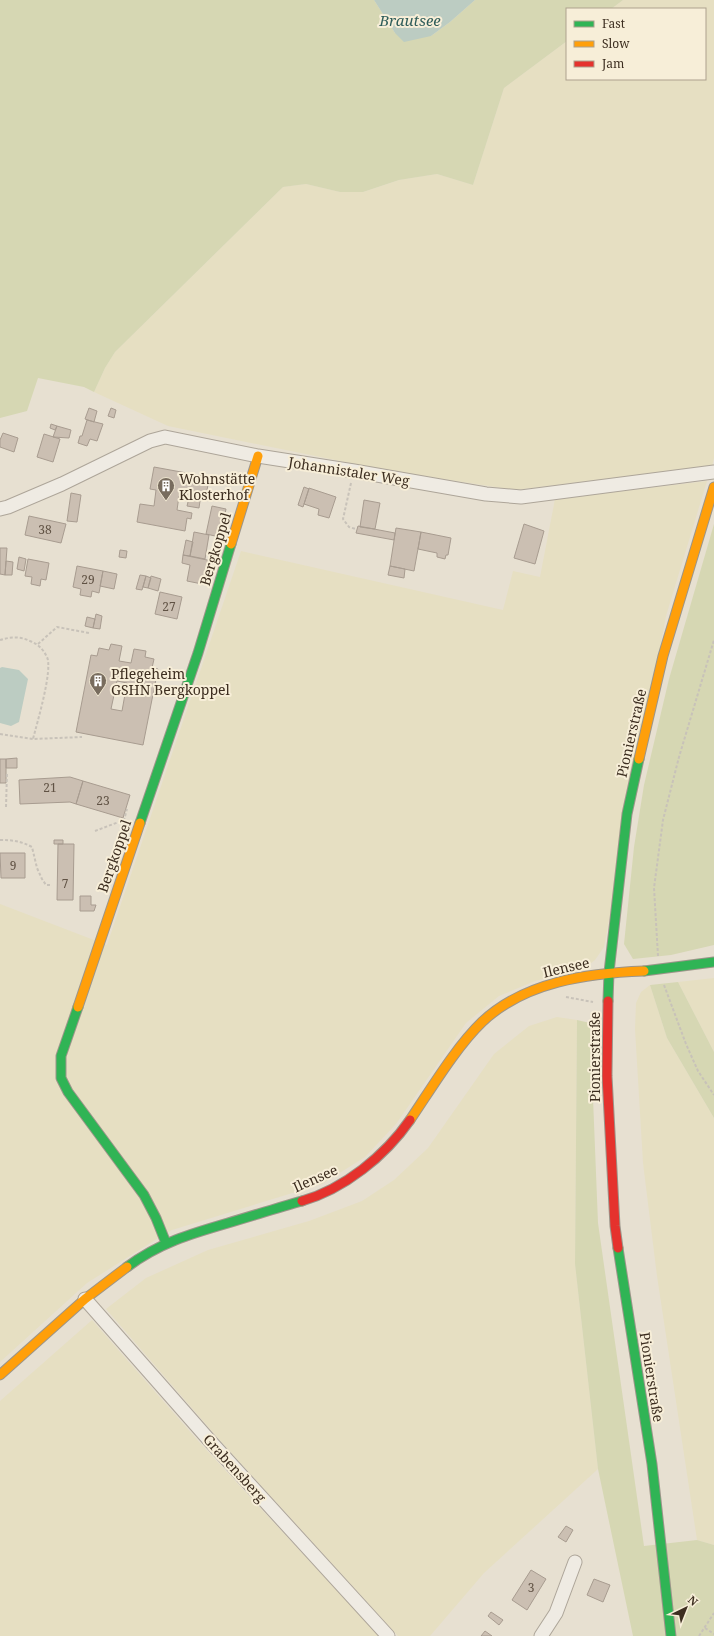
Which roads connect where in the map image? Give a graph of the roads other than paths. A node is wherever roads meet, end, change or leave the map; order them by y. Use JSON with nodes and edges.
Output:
{"nodes":[{"id":1,"x":258,"y":456,"type":"junction"},
{"id":2,"x":714,"y":472,"type":"edge"},
{"id":3,"x":714,"y":487,"type":"edge"},
{"id":4,"x":0,"y":509,"type":"edge"},
{"id":5,"x":714,"y":962,"type":"edge"},
{"id":6,"x":609,"y":972,"type":"junction"},
{"id":7,"x":166,"y":1243,"type":"junction"},
{"id":8,"x":85,"y":1299,"type":"junction"},
{"id":9,"x":0,"y":1375,"type":"edge"},
{"id":10,"x":576,"y":1562,"type":"dead end"},
{"id":11,"x":388,"y":1636,"type":"edge"},
{"id":12,"x":541,"y":1636,"type":"edge"},
{"id":13,"x":672,"y":1636,"type":"edge"}],
"edges":[{"from":1,"to":2,"type":"street","name":"Johannistaler Weg"},
{"from":1,"to":4,"type":"street","name":"Johannistaler Weg"},
{"from":1,"to":7,"type":"street","name":"Bergkoppel"},
{"from":3,"to":6,"type":"street","name":"Pionierstraße"},
{"from":5,"to":6,"type":"street","name":"Ilensee"},
{"from":6,"to":7,"type":"street","name":"Ilensee"},
{"from":6,"to":13,"type":"street","name":"Pionierstraße"},
{"from":7,"to":8,"type":"street","name":"Ilensee"},
{"from":8,"to":9,"type":"street","name":"Ilensee"},
{"from":8,"to":11,"type":"street","name":"Grabensberg"},
{"from":10,"to":12,"type":"street"}]}
